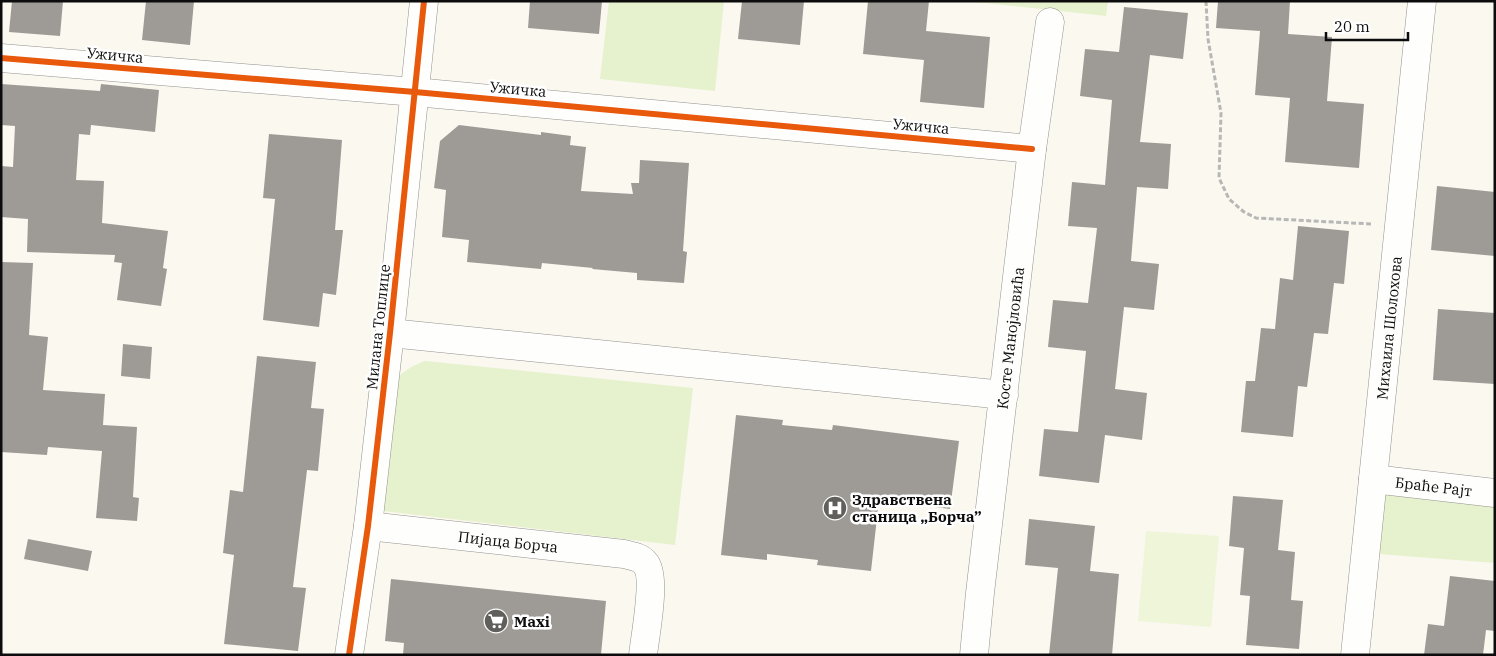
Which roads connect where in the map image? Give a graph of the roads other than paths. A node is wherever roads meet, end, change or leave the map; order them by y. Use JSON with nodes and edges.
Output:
{"nodes":[{"id":1,"x":424,"y":1,"type":"edge"},
{"id":2,"x":1422,"y":1,"type":"edge"},
{"id":3,"x":1050,"y":22,"type":"dead end"},
{"id":4,"x":1,"y":58,"type":"edge"},
{"id":5,"x":415,"y":92,"type":"junction"},
{"id":6,"x":1032,"y":149,"type":"junction"},
{"id":7,"x":390,"y":333,"type":"junction"},
{"id":8,"x":1004,"y":395,"type":"junction"},
{"id":9,"x":1373,"y":478,"type":"junction"},
{"id":10,"x":1495,"y":493,"type":"edge"},
{"id":11,"x":368,"y":526,"type":"junction"},
{"id":12,"x":349,"y":655,"type":"edge"},
{"id":13,"x":643,"y":655,"type":"edge"},
{"id":14,"x":974,"y":655,"type":"edge"},
{"id":15,"x":1355,"y":655,"type":"edge"}],
"edges":[{"from":1,"to":5,"type":"street","name":"Милана Топлице"},
{"from":2,"to":9,"type":"street","name":"Михаила Шолохова"},
{"from":3,"to":6,"type":"street","name":"Косте Манојловића"},
{"from":4,"to":5,"type":"street","name":"Ужичка"},
{"from":5,"to":6,"type":"street","name":"Ужичка"},
{"from":5,"to":7,"type":"street","name":"Милана Топлице"},
{"from":6,"to":8,"type":"street","name":"Косте Манојловића"},
{"from":7,"to":8,"type":"street"},
{"from":7,"to":11,"type":"street","name":"Милана Топлице"},
{"from":8,"to":14,"type":"street","name":"Косте Манојловића"},
{"from":9,"to":10,"type":"street","name":"Браће Рајт"},
{"from":9,"to":15,"type":"street","name":"Михаила Шолохова"},
{"from":11,"to":12,"type":"street","name":"Милана Топлице"},
{"from":11,"to":13,"type":"street","name":"Пијаца Борча"}]}
